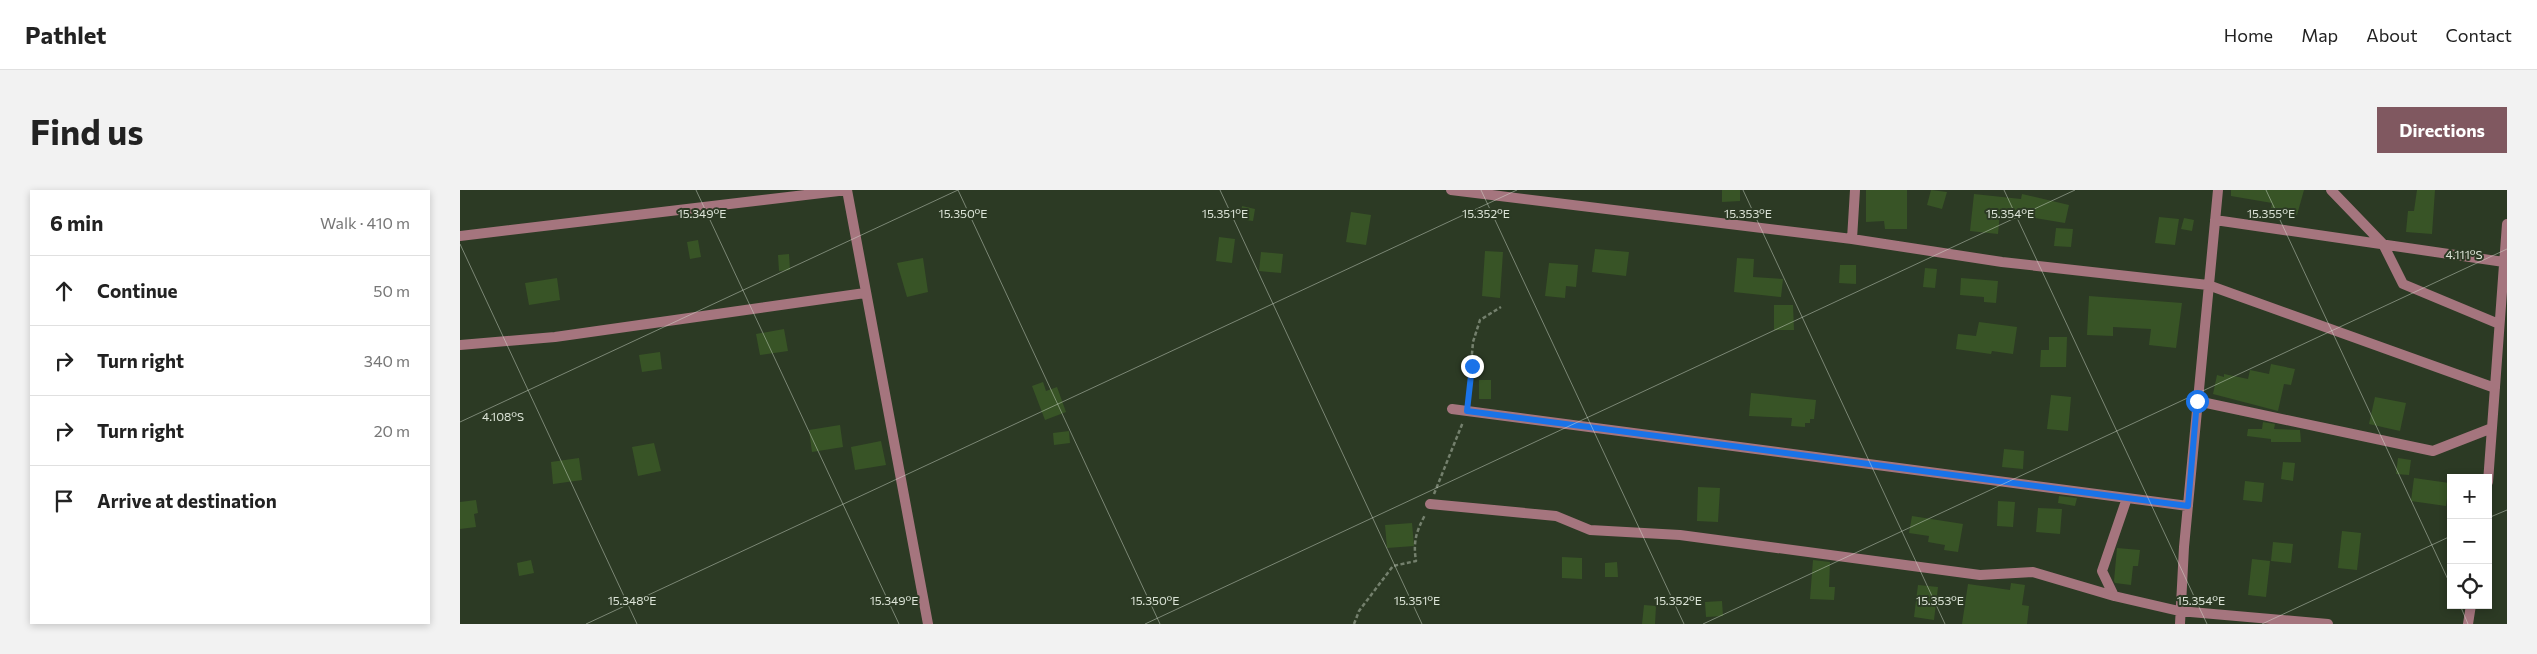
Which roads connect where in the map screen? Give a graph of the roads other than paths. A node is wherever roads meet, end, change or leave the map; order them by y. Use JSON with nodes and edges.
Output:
{"nodes":[{"id":1,"x":847,"y":190,"type":"edge"},
{"id":2,"x":1451,"y":190,"type":"edge"},
{"id":3,"x":1855,"y":190,"type":"edge"},
{"id":4,"x":2218,"y":190,"type":"edge"},
{"id":5,"x":2331,"y":190,"type":"edge"},
{"id":6,"x":1499,"y":193,"type":"edge"},
{"id":7,"x":2214,"y":220,"type":"junction"},
{"id":8,"x":2507,"y":224,"type":"edge"},
{"id":9,"x":460,"y":236,"type":"edge"},
{"id":10,"x":1852,"y":239,"type":"junction"},
{"id":11,"x":2383,"y":244,"type":"junction"},
{"id":12,"x":2504,"y":262,"type":"junction"},
{"id":13,"x":2208,"y":285,"type":"junction"},
{"id":14,"x":866,"y":293,"type":"junction"},
{"id":15,"x":2500,"y":324,"type":"junction"},
{"id":16,"x":460,"y":345,"type":"edge"},
{"id":17,"x":2495,"y":388,"type":"junction"},
{"id":18,"x":2197,"y":401,"type":"junction"},
{"id":19,"x":1452,"y":409,"type":"dead end"},
{"id":20,"x":2492,"y":428,"type":"junction"},
{"id":21,"x":2489,"y":474,"type":"edge"},
{"id":22,"x":2127,"y":498,"type":"junction"},
{"id":23,"x":1430,"y":504,"type":"road end"},
{"id":24,"x":2188,"y":506,"type":"junction"},
{"id":25,"x":2114,"y":596,"type":"junction"},
{"id":26,"x":2470,"y":609,"type":"edge"},
{"id":27,"x":2179,"y":611,"type":"junction"},
{"id":28,"x":928,"y":624,"type":"edge"},
{"id":29,"x":2180,"y":624,"type":"edge"},
{"id":30,"x":2328,"y":624,"type":"edge"},
{"id":31,"x":2468,"y":624,"type":"edge"}],
"edges":[{"from":1,"to":9,"type":"street"},
{"from":1,"to":14,"type":"street"},
{"from":2,"to":6,"type":"street"},
{"from":3,"to":10,"type":"street"},
{"from":4,"to":7,"type":"street"},
{"from":5,"to":11,"type":"street"},
{"from":6,"to":10,"type":"street"},
{"from":7,"to":11,"type":"street"},
{"from":7,"to":13,"type":"street"},
{"from":8,"to":12,"type":"street"},
{"from":10,"to":13,"type":"street"},
{"from":11,"to":12,"type":"street"},
{"from":11,"to":15,"type":"street"},
{"from":12,"to":15,"type":"street"},
{"from":13,"to":17,"type":"street"},
{"from":13,"to":18,"type":"street"},
{"from":14,"to":16,"type":"street"},
{"from":14,"to":28,"type":"street"},
{"from":15,"to":17,"type":"street"},
{"from":17,"to":20,"type":"street"},
{"from":18,"to":20,"type":"street"},
{"from":18,"to":24,"type":"street"},
{"from":19,"to":22,"type":"street"},
{"from":20,"to":21,"type":"street"},
{"from":22,"to":24,"type":"street"},
{"from":22,"to":25,"type":"street"},
{"from":23,"to":25,"type":"street"},
{"from":24,"to":27,"type":"street"},
{"from":25,"to":27,"type":"street"},
{"from":26,"to":31,"type":"street"},
{"from":27,"to":29,"type":"street"},
{"from":27,"to":30,"type":"street"}]}
